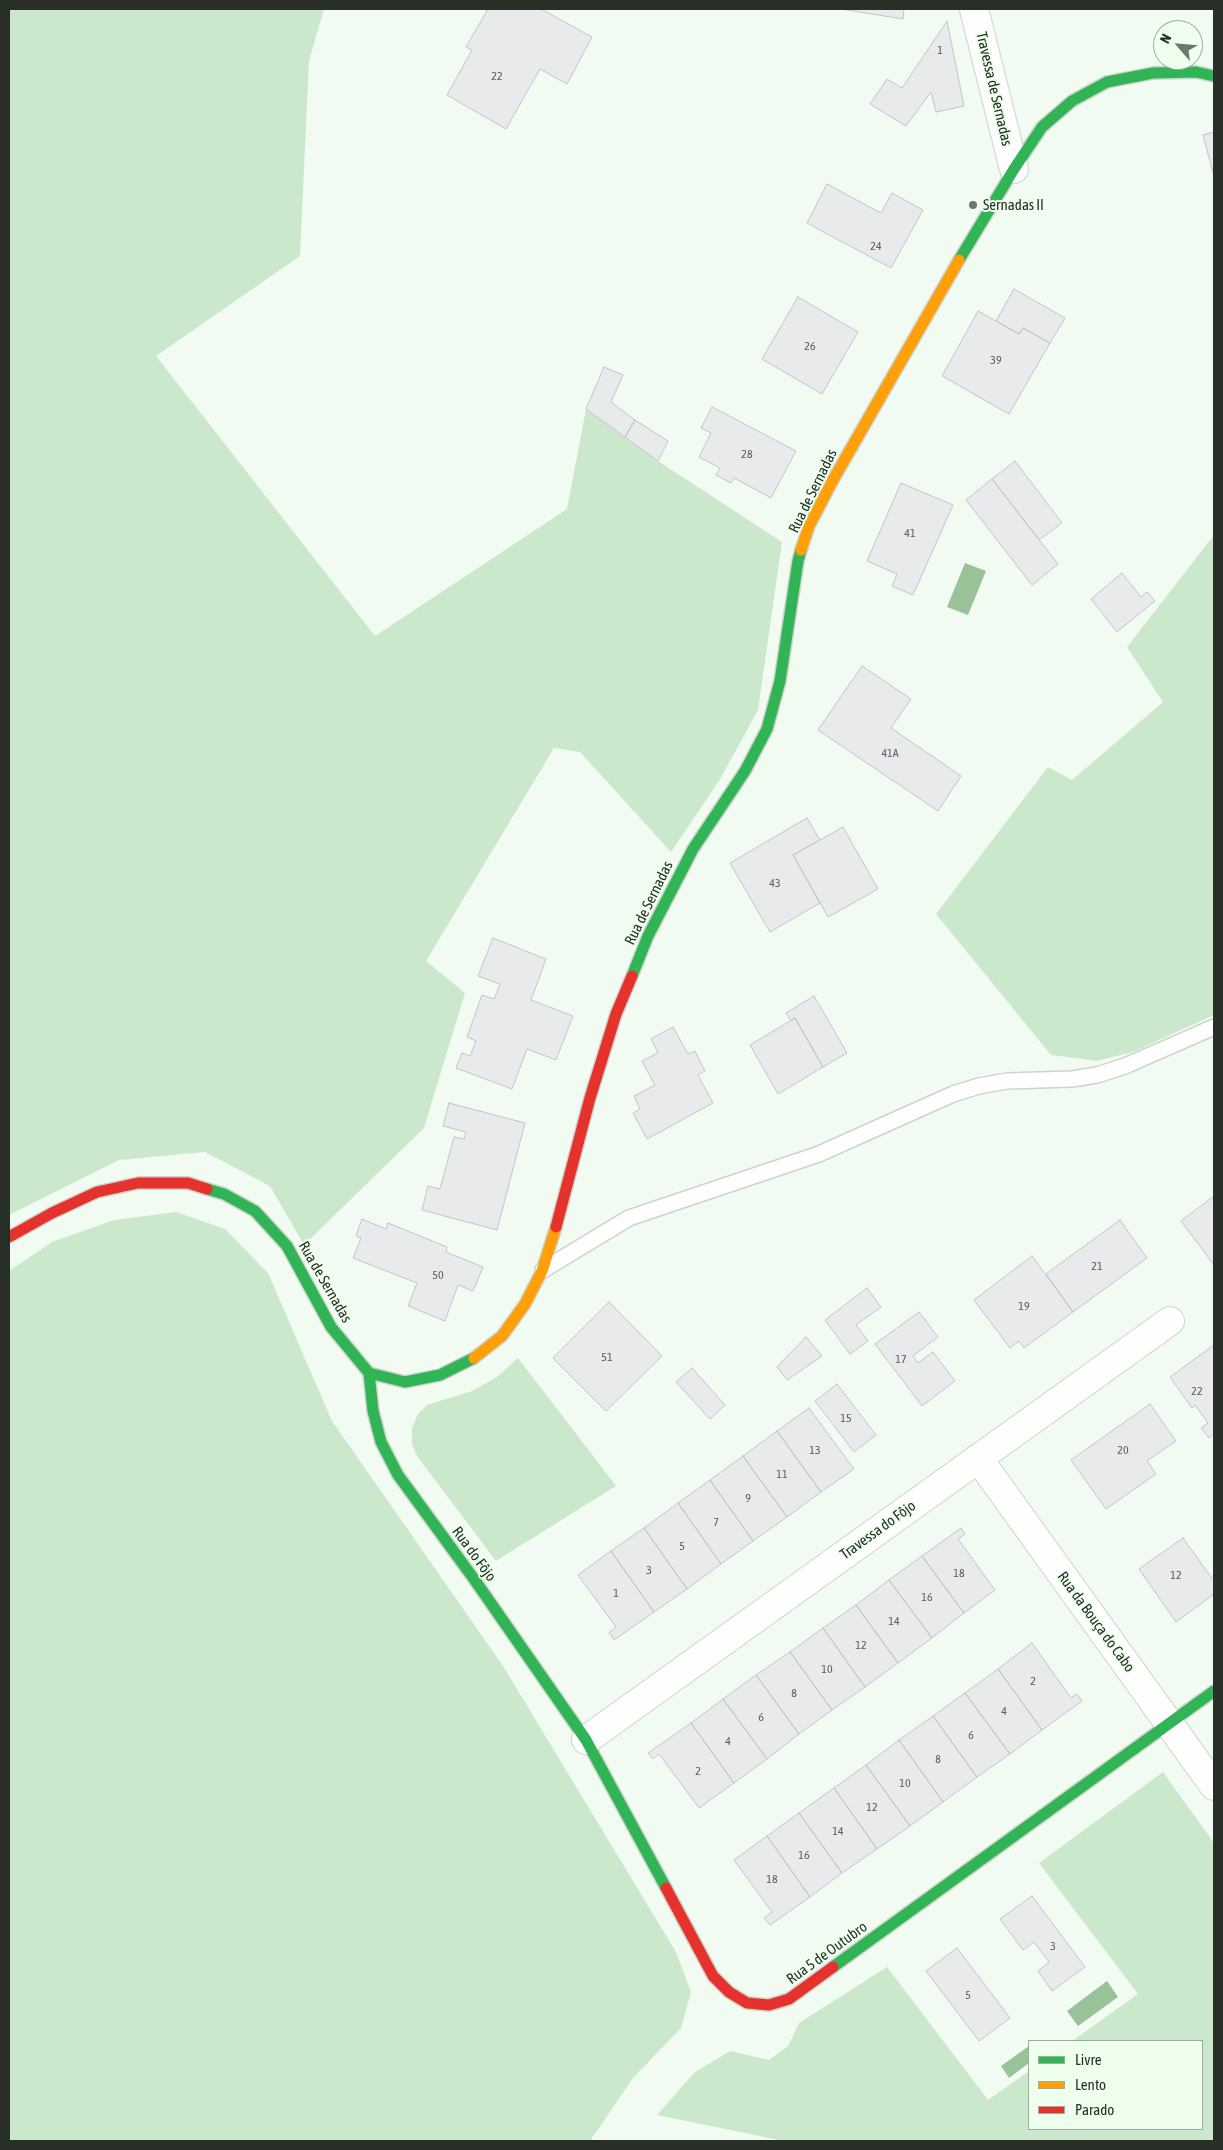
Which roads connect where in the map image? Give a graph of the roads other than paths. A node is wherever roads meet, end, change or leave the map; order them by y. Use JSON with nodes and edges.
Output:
{"nodes":[{"id":1,"x":974,"y":9,"type":"edge"},
{"id":2,"x":1214,"y":76,"type":"edge"},
{"id":3,"x":1014,"y":168,"type":"junction"},
{"id":4,"x":1214,"y":1027,"type":"edge"},
{"id":5,"x":9,"y":1237,"type":"edge"},
{"id":6,"x":542,"y":1271,"type":"junction"},
{"id":7,"x":1170,"y":1321,"type":"dead end"},
{"id":8,"x":369,"y":1373,"type":"junction"},
{"id":9,"x":978,"y":1458,"type":"junction"},
{"id":10,"x":1214,"y":1691,"type":"edge"},
{"id":11,"x":1169,"y":1724,"type":"junction"},
{"id":12,"x":586,"y":1740,"type":"junction"},
{"id":13,"x":1214,"y":1786,"type":"edge"}],
"edges":[{"from":1,"to":3,"type":"street","name":"Travessa de Sernadas"},
{"from":2,"to":3,"type":"street","name":"Rua de Sernadas"},
{"from":3,"to":6,"type":"street","name":"Rua de Sernadas"},
{"from":4,"to":6,"type":"lane"},
{"from":5,"to":8,"type":"street","name":"Rua de Sernadas"},
{"from":6,"to":8,"type":"street","name":"Rua de Sernadas"},
{"from":7,"to":9,"type":"street","name":"Travessa do Fôjo"},
{"from":8,"to":12,"type":"street","name":"Rua do Fôjo"},
{"from":9,"to":11,"type":"street","name":"Rua da Bouça do Cabo"},
{"from":9,"to":12,"type":"street","name":"Travessa do Fôjo"},
{"from":10,"to":11,"type":"street","name":"Rua 5 de Outubro"},
{"from":11,"to":12,"type":"street","name":"Rua 5 de Outubro"},
{"from":11,"to":13,"type":"street","name":"Rua da Bouça do Cabo"}]}
